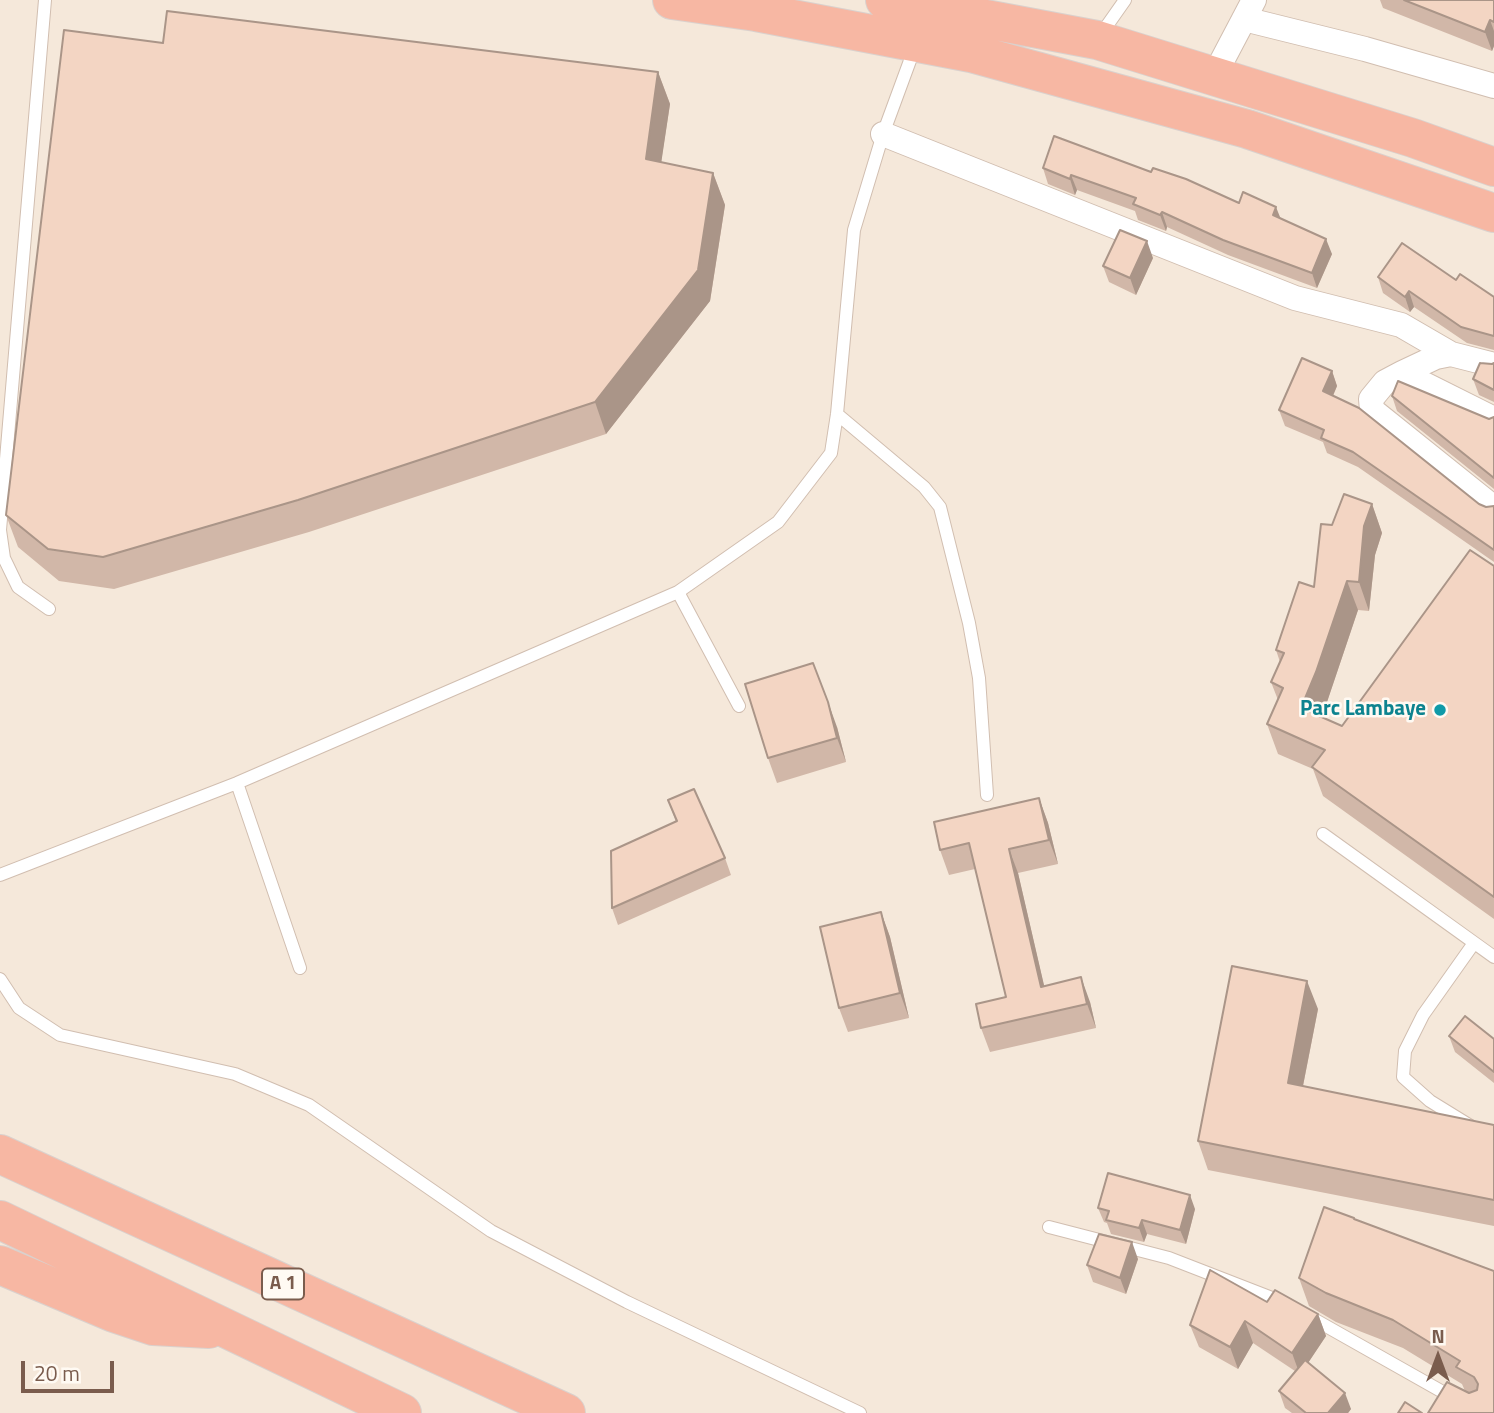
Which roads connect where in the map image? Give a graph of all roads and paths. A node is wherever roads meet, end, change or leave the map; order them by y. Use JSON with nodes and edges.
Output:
{"nodes":[{"id":1,"x":45,"y":0,"type":"edge"},
{"id":2,"x":672,"y":0,"type":"edge"},
{"id":3,"x":885,"y":0,"type":"edge"},
{"id":4,"x":1125,"y":0,"type":"edge"},
{"id":5,"x":1249,"y":10,"type":"edge"},
{"id":6,"x":923,"y":17,"type":"edge"},
{"id":7,"x":1097,"y":40,"type":"junction"},
{"id":8,"x":1214,"y":76,"type":"junction"},
{"id":9,"x":1494,"y":86,"type":"edge"},
{"id":10,"x":883,"y":134,"type":"junction"},
{"id":11,"x":1494,"y":167,"type":"edge"},
{"id":12,"x":1494,"y":213,"type":"edge"},
{"id":13,"x":1451,"y":354,"type":"junction"},
{"id":14,"x":1494,"y":365,"type":"edge"},
{"id":15,"x":1402,"y":373,"type":"junction"},
{"id":16,"x":837,"y":414,"type":"junction"},
{"id":17,"x":1494,"y":419,"type":"edge"},
{"id":18,"x":1494,"y":508,"type":"edge"},
{"id":19,"x":678,"y":592,"type":"junction"},
{"id":20,"x":49,"y":609,"type":"dead end"},
{"id":21,"x":739,"y":706,"type":"dead end"},
{"id":22,"x":237,"y":783,"type":"junction"},
{"id":23,"x":987,"y":795,"type":"dead end"},
{"id":24,"x":1323,"y":834,"type":"dead end"},
{"id":25,"x":0,"y":875,"type":"edge"},
{"id":26,"x":1474,"y":943,"type":"junction"},
{"id":27,"x":1494,"y":957,"type":"edge"},
{"id":28,"x":300,"y":968,"type":"dead end"},
{"id":29,"x":0,"y":979,"type":"edge"},
{"id":30,"x":1494,"y":1138,"type":"edge"},
{"id":31,"x":0,"y":1154,"type":"edge"},
{"id":32,"x":0,"y":1220,"type":"edge"},
{"id":33,"x":1049,"y":1227,"type":"dead end"},
{"id":34,"x":0,"y":1265,"type":"edge"},
{"id":35,"x":228,"y":1330,"type":"junction"},
{"id":36,"x":402,"y":1413,"type":"edge"},
{"id":37,"x":566,"y":1413,"type":"edge"},
{"id":38,"x":860,"y":1413,"type":"edge"},
{"id":39,"x":1480,"y":1413,"type":"edge"}],
"edges":[{"from":1,"to":20,"type":"lane"},
{"from":2,"to":6,"type":"highway"},
{"from":3,"to":6,"type":"highway"},
{"from":4,"to":7,"type":"lane"},
{"from":5,"to":8,"type":"street"},
{"from":5,"to":9,"type":"street"},
{"from":6,"to":7,"type":"highway"},
{"from":6,"to":10,"type":"lane"},
{"from":6,"to":12,"type":"highway"},
{"from":7,"to":8,"type":"highway"},
{"from":8,"to":11,"type":"highway"},
{"from":10,"to":13,"type":"street"},
{"from":10,"to":16,"type":"lane"},
{"from":13,"to":14,"type":"street"},
{"from":13,"to":15,"type":"street"},
{"from":15,"to":17,"type":"street"},
{"from":15,"to":18,"type":"street"},
{"from":16,"to":19,"type":"lane"},
{"from":16,"to":23,"type":"lane"},
{"from":19,"to":21,"type":"lane"},
{"from":19,"to":22,"type":"lane"},
{"from":22,"to":25,"type":"lane"},
{"from":22,"to":28,"type":"lane"},
{"from":24,"to":26,"type":"lane"},
{"from":26,"to":27,"type":"lane"},
{"from":26,"to":30,"type":"lane"},
{"from":29,"to":38,"type":"lane"},
{"from":31,"to":37,"type":"highway","number":"A 1"},
{"from":32,"to":35,"type":"highway"},
{"from":33,"to":39,"type":"lane"},
{"from":34,"to":35,"type":"highway"},
{"from":35,"to":36,"type":"highway"}]}
